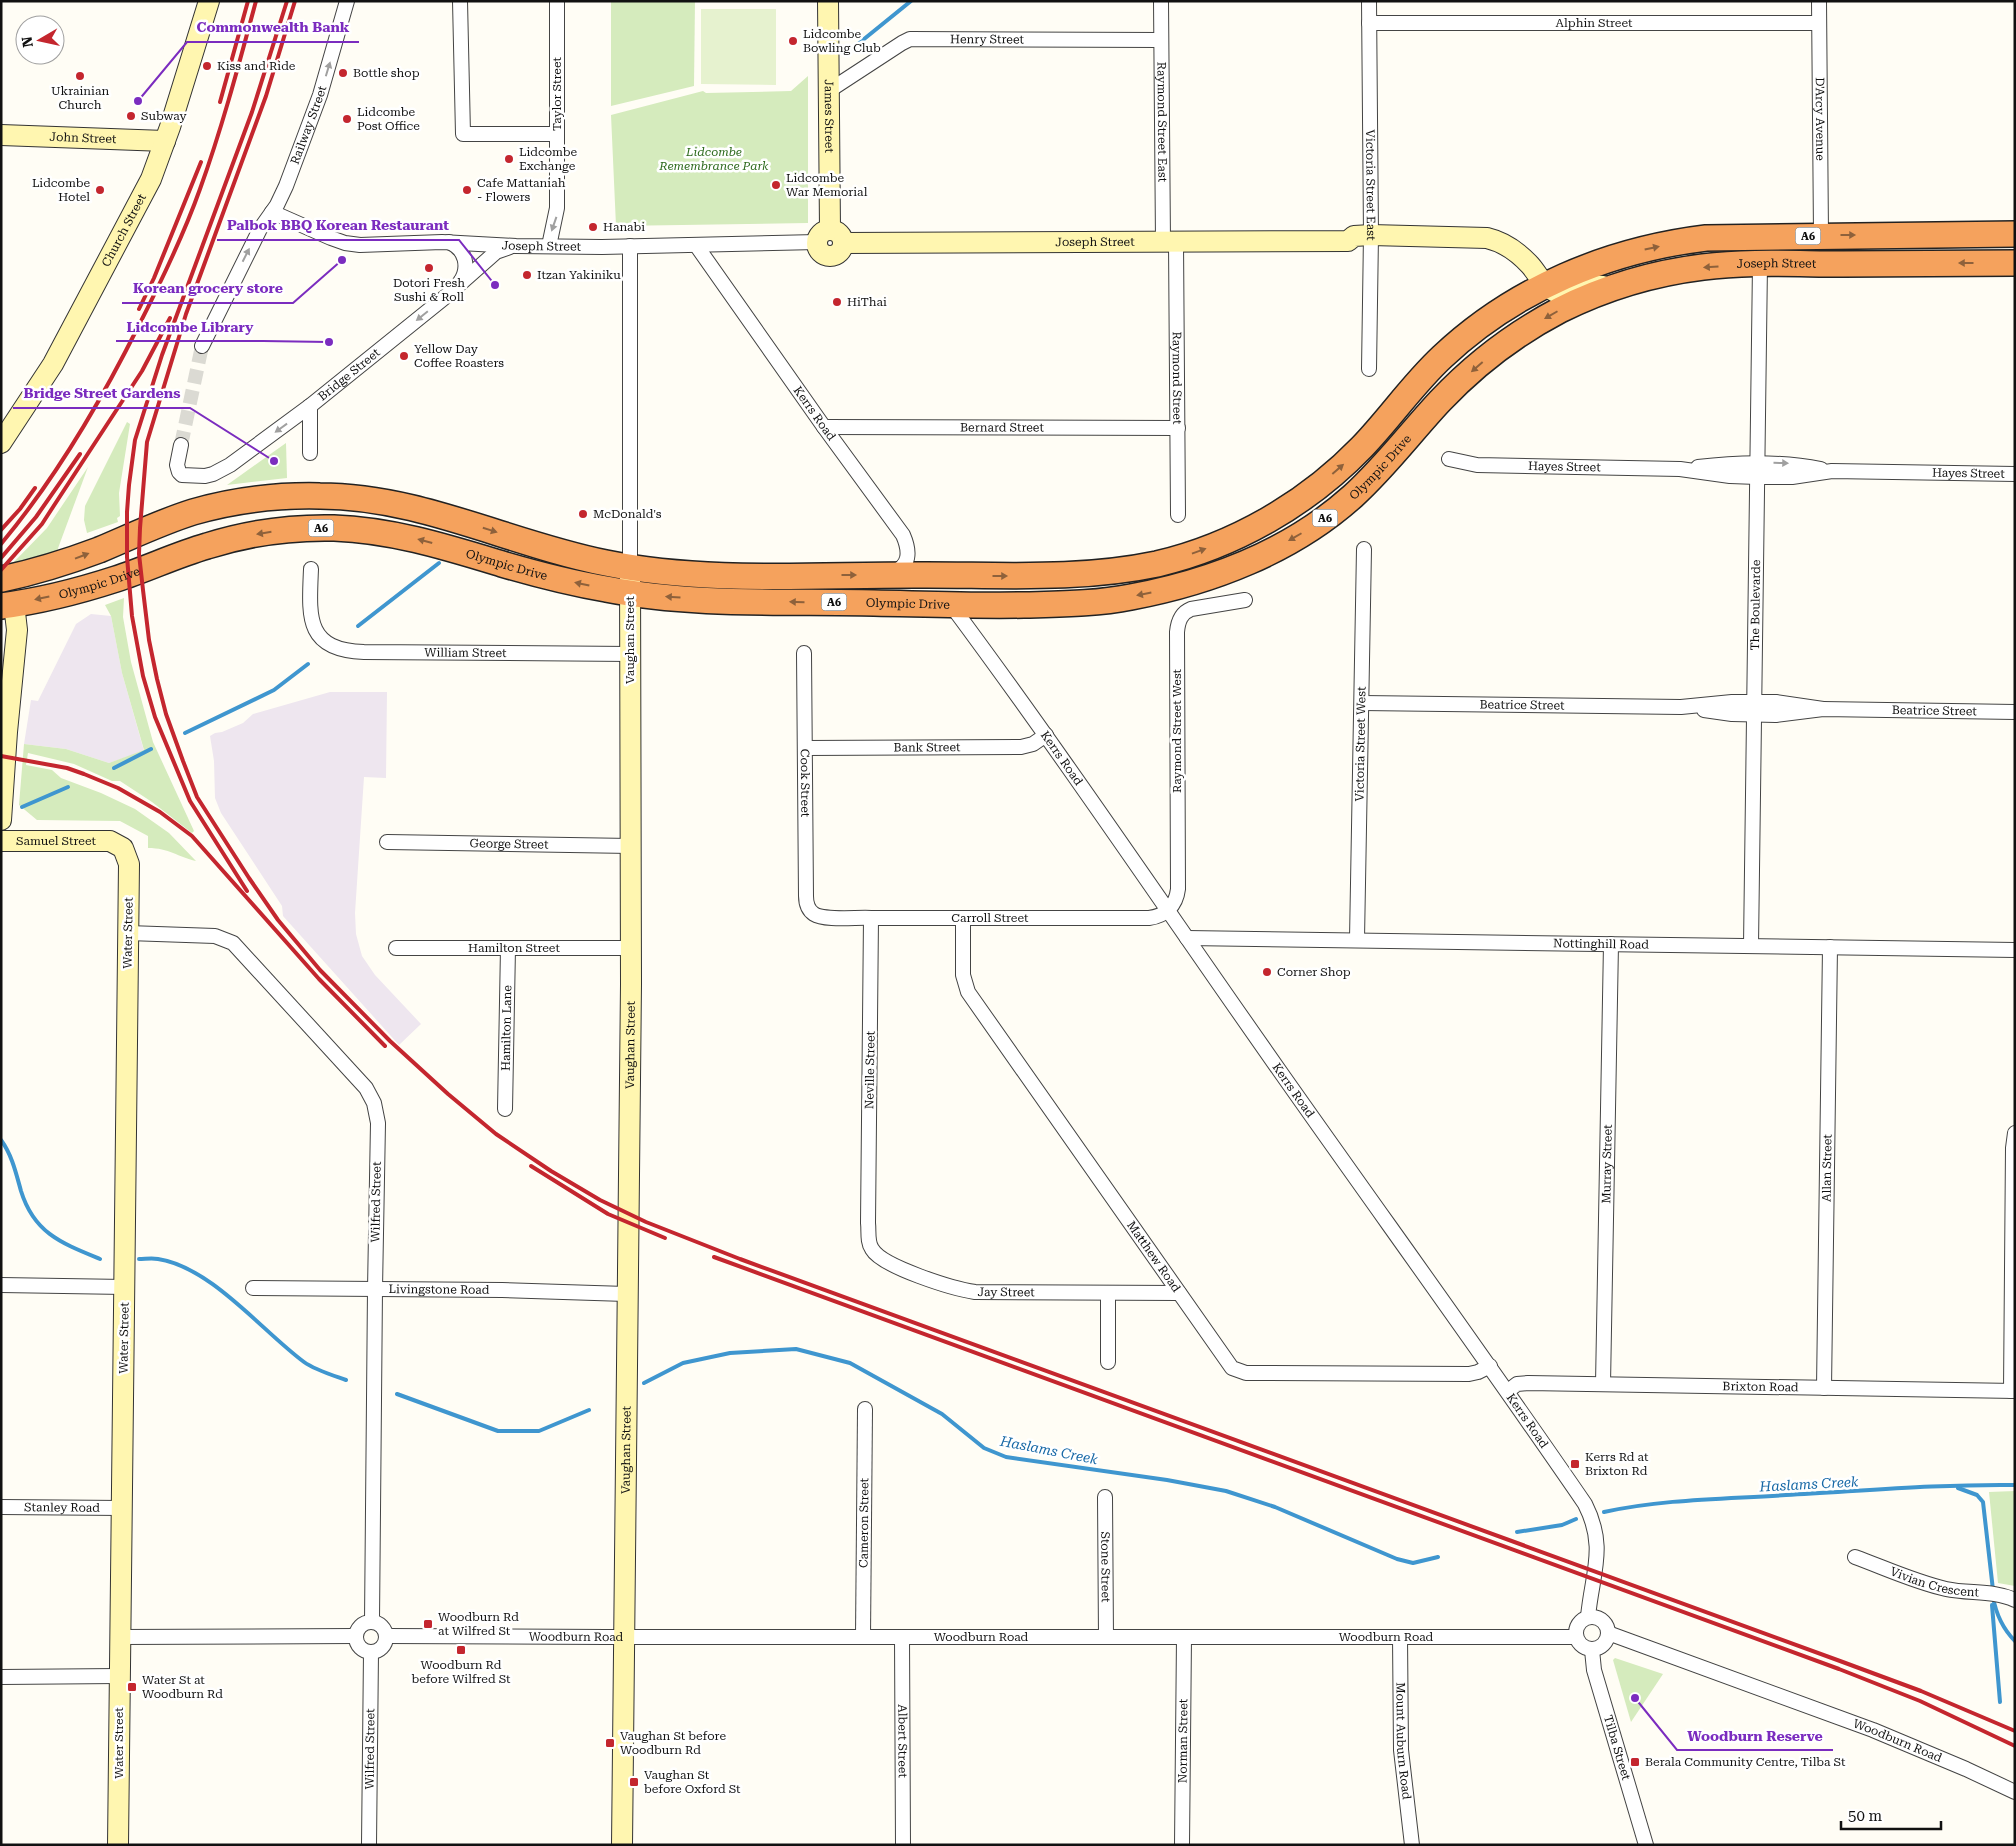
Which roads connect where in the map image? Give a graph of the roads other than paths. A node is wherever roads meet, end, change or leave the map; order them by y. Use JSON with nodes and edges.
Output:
{"nodes":[{"id":1,"x":209,"y":1,"type":"edge"},
{"id":2,"x":349,"y":1,"type":"edge"},
{"id":3,"x":460,"y":1,"type":"edge"},
{"id":4,"x":557,"y":1,"type":"edge"},
{"id":5,"x":828,"y":1,"type":"edge"},
{"id":6,"x":1161,"y":1,"type":"edge"},
{"id":7,"x":1369,"y":1,"type":"edge"},
{"id":8,"x":1819,"y":1,"type":"edge"},
{"id":9,"x":1369,"y":23,"type":"junction"},
{"id":10,"x":1819,"y":23,"type":"junction"},
{"id":11,"x":1161,"y":40,"type":"junction"},
{"id":12,"x":830,"y":90,"type":"junction"},
{"id":13,"x":556,"y":134,"type":"junction"},
{"id":14,"x":1,"y":135,"type":"edge"},
{"id":15,"x":165,"y":142,"type":"junction"},
{"id":16,"x":272,"y":212,"type":"junction"},
{"id":17,"x":2015,"y":234,"type":"edge"},
{"id":18,"x":1822,"y":236,"type":"junction"},
{"id":19,"x":830,"y":238,"type":"junction"},
{"id":20,"x":1370,"y":241,"type":"junction"},
{"id":21,"x":449,"y":242,"type":"junction"},
{"id":22,"x":1170,"y":242,"type":"junction"},
{"id":23,"x":696,"y":245,"type":"junction"},
{"id":24,"x":516,"y":246,"type":"junction"},
{"id":25,"x":550,"y":246,"type":"junction"},
{"id":26,"x":630,"y":246,"type":"junction"},
{"id":27,"x":2015,"y":263,"type":"edge"},
{"id":28,"x":1760,"y":264,"type":"junction"},
{"id":29,"x":1541,"y":281,"type":"junction"},
{"id":30,"x":459,"y":284,"type":"junction"},
{"id":31,"x":1612,"y":289,"type":"junction"},
{"id":32,"x":202,"y":346,"type":"tunnel mouth"},
{"id":33,"x":1369,"y":369,"type":"dead end"},
{"id":34,"x":310,"y":406,"type":"junction"},
{"id":35,"x":824,"y":427,"type":"junction"},
{"id":36,"x":1178,"y":428,"type":"junction"},
{"id":37,"x":1,"y":443,"type":"edge"},
{"id":38,"x":181,"y":445,"type":"tunnel mouth"},
{"id":39,"x":310,"y":453,"type":"dead end"},
{"id":40,"x":1449,"y":459,"type":"dead end"},
{"id":41,"x":1757,"y":470,"type":"junction"},
{"id":42,"x":2015,"y":474,"type":"edge"},
{"id":43,"x":1178,"y":515,"type":"dead end"},
{"id":44,"x":1364,"y":549,"type":"dead end"},
{"id":45,"x":630,"y":568,"type":"junction"},
{"id":46,"x":311,"y":569,"type":"dead end"},
{"id":47,"x":882,"y":576,"type":"junction"},
{"id":48,"x":952,"y":576,"type":"junction"},
{"id":49,"x":2,"y":579,"type":"edge"},
{"id":50,"x":630,"y":593,"type":"junction"},
{"id":51,"x":1245,"y":600,"type":"dead end"},
{"id":52,"x":8,"y":605,"type":"edge"},
{"id":53,"x":951,"y":605,"type":"junction"},
{"id":54,"x":804,"y":653,"type":"dead end"},
{"id":55,"x":622,"y":654,"type":"junction"},
{"id":56,"x":1362,"y":703,"type":"junction"},
{"id":57,"x":1754,"y":708,"type":"junction"},
{"id":58,"x":2015,"y":712,"type":"edge"},
{"id":59,"x":1046,"y":735,"type":"junction"},
{"id":60,"x":805,"y":748,"type":"junction"},
{"id":61,"x":1,"y":820,"type":"edge"},
{"id":62,"x":1,"y":841,"type":"edge"},
{"id":63,"x":110,"y":841,"type":"joint"},
{"id":64,"x":387,"y":842,"type":"dead end"},
{"id":65,"x":631,"y":846,"type":"junction"},
{"id":66,"x":1168,"y":910,"type":"junction"},
{"id":67,"x":810,"y":911,"type":"joint"},
{"id":68,"x":871,"y":918,"type":"junction"},
{"id":69,"x":963,"y":918,"type":"junction"},
{"id":70,"x":128,"y":934,"type":"junction"},
{"id":71,"x":1187,"y":938,"type":"junction"},
{"id":72,"x":1357,"y":939,"type":"junction"},
{"id":73,"x":1611,"y":944,"type":"junction"},
{"id":74,"x":1751,"y":946,"type":"junction"},
{"id":75,"x":1830,"y":947,"type":"junction"},
{"id":76,"x":396,"y":948,"type":"dead end"},
{"id":77,"x":508,"y":948,"type":"junction"},
{"id":78,"x":631,"y":948,"type":"junction"},
{"id":79,"x":2015,"y":950,"type":"edge"},
{"id":80,"x":505,"y":1109,"type":"dead end"},
{"id":81,"x":2015,"y":1133,"type":"edge"},
{"id":82,"x":868,"y":1223,"type":"joint"},
{"id":83,"x":1,"y":1285,"type":"edge"},
{"id":84,"x":124,"y":1287,"type":"junction"},
{"id":85,"x":253,"y":1288,"type":"dead end"},
{"id":86,"x":374,"y":1289,"type":"junction"},
{"id":87,"x":1108,"y":1293,"type":"junction"},
{"id":88,"x":626,"y":1294,"type":"junction"},
{"id":89,"x":1179,"y":1294,"type":"junction"},
{"id":90,"x":1108,"y":1362,"type":"dead end"},
{"id":91,"x":1490,"y":1366,"type":"junction"},
{"id":92,"x":1603,"y":1384,"type":"junction"},
{"id":93,"x":1824,"y":1388,"type":"junction"},
{"id":94,"x":1508,"y":1391,"type":"junction"},
{"id":95,"x":2013,"y":1391,"type":"edge"},
{"id":96,"x":865,"y":1409,"type":"dead end"},
{"id":97,"x":1105,"y":1497,"type":"dead end"},
{"id":98,"x":1,"y":1507,"type":"edge"},
{"id":99,"x":122,"y":1508,"type":"junction"},
{"id":100,"x":1855,"y":1557,"type":"dead end"},
{"id":101,"x":2015,"y":1600,"type":"edge"},
{"id":102,"x":1588,"y":1617,"type":"junction"},
{"id":103,"x":372,"y":1621,"type":"junction"},
{"id":104,"x":1608,"y":1633,"type":"junction"},
{"id":105,"x":356,"y":1636,"type":"junction"},
{"id":106,"x":386,"y":1636,"type":"junction"},
{"id":107,"x":120,"y":1637,"type":"junction"},
{"id":108,"x":624,"y":1637,"type":"junction"},
{"id":109,"x":863,"y":1637,"type":"junction"},
{"id":110,"x":902,"y":1637,"type":"junction"},
{"id":111,"x":1106,"y":1637,"type":"junction"},
{"id":112,"x":1184,"y":1637,"type":"junction"},
{"id":113,"x":1400,"y":1637,"type":"junction"},
{"id":114,"x":1576,"y":1637,"type":"junction"},
{"id":115,"x":1592,"y":1650,"type":"junction"},
{"id":116,"x":371,"y":1652,"type":"junction"},
{"id":117,"x":119,"y":1676,"type":"junction"},
{"id":118,"x":1,"y":1677,"type":"edge"},
{"id":119,"x":2015,"y":1792,"type":"edge"},
{"id":120,"x":118,"y":1845,"type":"edge"},
{"id":121,"x":368,"y":1845,"type":"edge"},
{"id":122,"x":622,"y":1845,"type":"edge"},
{"id":123,"x":903,"y":1845,"type":"edge"},
{"id":124,"x":1182,"y":1845,"type":"edge"},
{"id":125,"x":1412,"y":1845,"type":"edge"},
{"id":126,"x":1646,"y":1845,"type":"edge"}],
"edges":[{"from":1,"to":15,"type":"street","name":"Church Street"},
{"from":16,"to":2,"type":"street","name":"Railway Street","one_way":true},
{"from":3,"to":13,"type":"street"},
{"from":4,"to":13,"type":"street","name":"Taylor Street"},
{"from":5,"to":12,"type":"street","name":"James Street"},
{"from":6,"to":11,"type":"street","name":"Raymond Street East"},
{"from":7,"to":9,"type":"street","name":"Victoria Street East"},
{"from":8,"to":10,"type":"street","name":"D'Arcy Avenue"},
{"from":9,"to":10,"type":"street","name":"Alphin Street"},
{"from":9,"to":20,"type":"street","name":"Victoria Street East"},
{"from":10,"to":18,"type":"street","name":"D'Arcy Avenue"},
{"from":11,"to":12,"type":"street","name":"Henry Street"},
{"from":11,"to":22,"type":"street","name":"Raymond Street East"},
{"from":12,"to":19,"type":"street","name":"James Street"},
{"from":13,"to":25,"type":"street","name":"Taylor Street","one_way":true},
{"from":14,"to":15,"type":"street","name":"John Street"},
{"from":15,"to":37,"type":"street","name":"Church Street"},
{"from":16,"to":21,"type":"street","name":"Joseph Street"},
{"from":32,"to":16,"type":"street","name":"Railway Street","one_way":true},
{"from":18,"to":17,"type":"highway","number":"A6","one_way":true},
{"from":29,"to":18,"type":"highway","number":"A6","one_way":true},
{"from":19,"to":22,"type":"street","name":"Joseph Street"},
{"from":19,"to":23,"type":"street","name":"Joseph Street"},
{"from":20,"to":22,"type":"street","name":"Joseph Street"},
{"from":20,"to":29,"type":"street","name":"Joseph Street"},
{"from":20,"to":33,"type":"street","name":"Victoria Street East"},
{"from":21,"to":24,"type":"street","name":"Joseph Street"},
{"from":21,"to":30,"type":"street"},
{"from":22,"to":36,"type":"street","name":"Raymond Street"},
{"from":23,"to":26,"type":"street","name":"Joseph Street"},
{"from":23,"to":35,"type":"street","name":"Kerrs Road"},
{"from":24,"to":25,"type":"street","name":"Joseph Street"},
{"from":24,"to":30,"type":"street","name":"Bridge Street"},
{"from":25,"to":26,"type":"street","name":"Joseph Street"},
{"from":26,"to":45,"type":"street","name":"Vaughan Street"},
{"from":27,"to":28,"type":"highway","name":"Joseph Street","number":"A6","one_way":true},
{"from":28,"to":31,"type":"highway","name":"Joseph Street","number":"A6","one_way":true},
{"from":28,"to":41,"type":"street","name":"The Boulevarde"},
{"from":29,"to":31,"type":"street","name":"Joseph Street"},
{"from":48,"to":29,"type":"highway","number":"A6","one_way":true},
{"from":30,"to":34,"type":"street","name":"Bridge Street","one_way":true},
{"from":31,"to":53,"type":"highway","name":"Olympic Drive","number":"A6","one_way":true},
{"from":34,"to":38,"type":"street","name":"Bridge Street","one_way":true},
{"from":34,"to":39,"type":"street"},
{"from":35,"to":36,"type":"street","name":"Bernard Street"},
{"from":35,"to":47,"type":"street","name":"Kerrs Road"},
{"from":36,"to":43,"type":"street","name":"Raymond Street"},
{"from":40,"to":41,"type":"street","name":"Hayes Street"},
{"from":41,"to":42,"type":"street","name":"Hayes Street"},
{"from":41,"to":57,"type":"street","name":"The Boulevarde"},
{"from":44,"to":56,"type":"street","name":"Victoria Street West"},
{"from":45,"to":47,"type":"highway","number":"A6","one_way":true},
{"from":49,"to":45,"type":"highway","number":"A6","one_way":true},
{"from":45,"to":50,"type":"street","name":"Vaughan Street"},
{"from":46,"to":55,"type":"street","name":"William Street"},
{"from":47,"to":48,"type":"highway","number":"A6"},
{"from":48,"to":53,"type":"highway"},
{"from":50,"to":52,"type":"highway","name":"Olympic Drive","number":"A6","one_way":true},
{"from":53,"to":50,"type":"highway","name":"Olympic Drive","number":"A6","one_way":true},
{"from":50,"to":55,"type":"street","name":"Vaughan Street"},
{"from":51,"to":66,"type":"street","name":"Raymond Street West"},
{"from":52,"to":61,"type":"street"},
{"from":53,"to":59,"type":"street","name":"Kerrs Road"},
{"from":54,"to":60,"type":"street","name":"Cook Street"},
{"from":55,"to":65,"type":"street","name":"Vaughan Street"},
{"from":56,"to":57,"type":"street","name":"Beatrice Street"},
{"from":56,"to":72,"type":"street","name":"Victoria Street West"},
{"from":57,"to":58,"type":"street","name":"Beatrice Street"},
{"from":57,"to":74,"type":"street","name":"The Boulevarde"},
{"from":59,"to":60,"type":"street","name":"Bank Street"},
{"from":59,"to":66,"type":"street","name":"Kerrs Road"},
{"from":60,"to":67,"type":"street","name":"Cook Street"},
{"from":62,"to":63,"type":"street","name":"Samuel Street"},
{"from":63,"to":70,"type":"street","name":"Water Street"},
{"from":64,"to":65,"type":"street","name":"George Street"},
{"from":65,"to":78,"type":"street","name":"Vaughan Street"},
{"from":66,"to":69,"type":"street","name":"Carroll Street"},
{"from":66,"to":71,"type":"street","name":"Kerrs Road"},
{"from":67,"to":68,"type":"street","name":"Carroll Street"},
{"from":68,"to":69,"type":"street","name":"Carroll Street"},
{"from":68,"to":82,"type":"street","name":"Neville Street"},
{"from":69,"to":89,"type":"street","name":"Matthew Road"},
{"from":70,"to":84,"type":"street","name":"Water Street"},
{"from":70,"to":86,"type":"street","name":"Wilfred Street"},
{"from":71,"to":72,"type":"street","name":"Nottinghill Road"},
{"from":71,"to":91,"type":"street","name":"Kerrs Road"},
{"from":72,"to":73,"type":"street","name":"Nottinghill Road"},
{"from":73,"to":74,"type":"street","name":"Nottinghill Road"},
{"from":73,"to":92,"type":"street","name":"Murray Street"},
{"from":74,"to":75,"type":"street","name":"Nottinghill Road"},
{"from":75,"to":79,"type":"street","name":"Nottinghill Road"},
{"from":75,"to":93,"type":"street","name":"Allan Street"},
{"from":76,"to":77,"type":"street","name":"Hamilton Street"},
{"from":77,"to":78,"type":"street","name":"Hamilton Street"},
{"from":77,"to":80,"type":"street","name":"Hamilton Lane"},
{"from":78,"to":88,"type":"street","name":"Vaughan Street"},
{"from":81,"to":95,"type":"street"},
{"from":82,"to":87,"type":"street","name":"Jay Street"},
{"from":83,"to":84,"type":"street"},
{"from":84,"to":99,"type":"street","name":"Water Street"},
{"from":85,"to":86,"type":"street","name":"Livingstone Road"},
{"from":86,"to":88,"type":"street","name":"Livingstone Road"},
{"from":86,"to":103,"type":"street","name":"Wilfred Street"},
{"from":87,"to":89,"type":"street","name":"Jay Street"},
{"from":87,"to":90,"type":"street"},
{"from":88,"to":108,"type":"street","name":"Vaughan Street"},
{"from":89,"to":91,"type":"street","name":"Matthew Road"},
{"from":91,"to":94,"type":"street","name":"Kerrs Road"},
{"from":92,"to":93,"type":"street","name":"Brixton Road"},
{"from":92,"to":94,"type":"street","name":"Brixton Road"},
{"from":93,"to":95,"type":"street","name":"Brixton Road"},
{"from":94,"to":102,"type":"street","name":"Kerrs Road"},
{"from":96,"to":109,"type":"street","name":"Cameron Street"},
{"from":97,"to":111,"type":"street","name":"Stone Street"},
{"from":98,"to":99,"type":"street","name":"Stanley Road"},
{"from":99,"to":107,"type":"street","name":"Water Street"},
{"from":100,"to":101,"type":"street","name":"Vivian Crescent"},
{"from":102,"to":104,"type":"street"},
{"from":102,"to":114,"type":"street"},
{"from":103,"to":105,"type":"street"},
{"from":103,"to":106,"type":"street"},
{"from":104,"to":115,"type":"street"},
{"from":104,"to":119,"type":"street","name":"Woodburn Road"},
{"from":105,"to":107,"type":"street"},
{"from":105,"to":116,"type":"street"},
{"from":106,"to":108,"type":"street","name":"Woodburn Road"},
{"from":106,"to":116,"type":"street"},
{"from":107,"to":117,"type":"street","name":"Water Street"},
{"from":108,"to":109,"type":"street","name":"Woodburn Road"},
{"from":108,"to":122,"type":"street","name":"Vaughan Street"},
{"from":109,"to":110,"type":"street","name":"Woodburn Road"},
{"from":110,"to":111,"type":"street","name":"Woodburn Road"},
{"from":110,"to":123,"type":"street","name":"Albert Street"},
{"from":111,"to":112,"type":"street","name":"Woodburn Road"},
{"from":112,"to":113,"type":"street","name":"Woodburn Road"},
{"from":112,"to":124,"type":"street","name":"Norman Street"},
{"from":113,"to":114,"type":"street","name":"Woodburn Road"},
{"from":113,"to":125,"type":"street","name":"Mount Auburn Road"},
{"from":114,"to":115,"type":"street"},
{"from":115,"to":126,"type":"street","name":"Tilba Street"},
{"from":116,"to":121,"type":"street","name":"Wilfred Street"},
{"from":117,"to":118,"type":"street"},
{"from":117,"to":120,"type":"street","name":"Water Street"}]}
